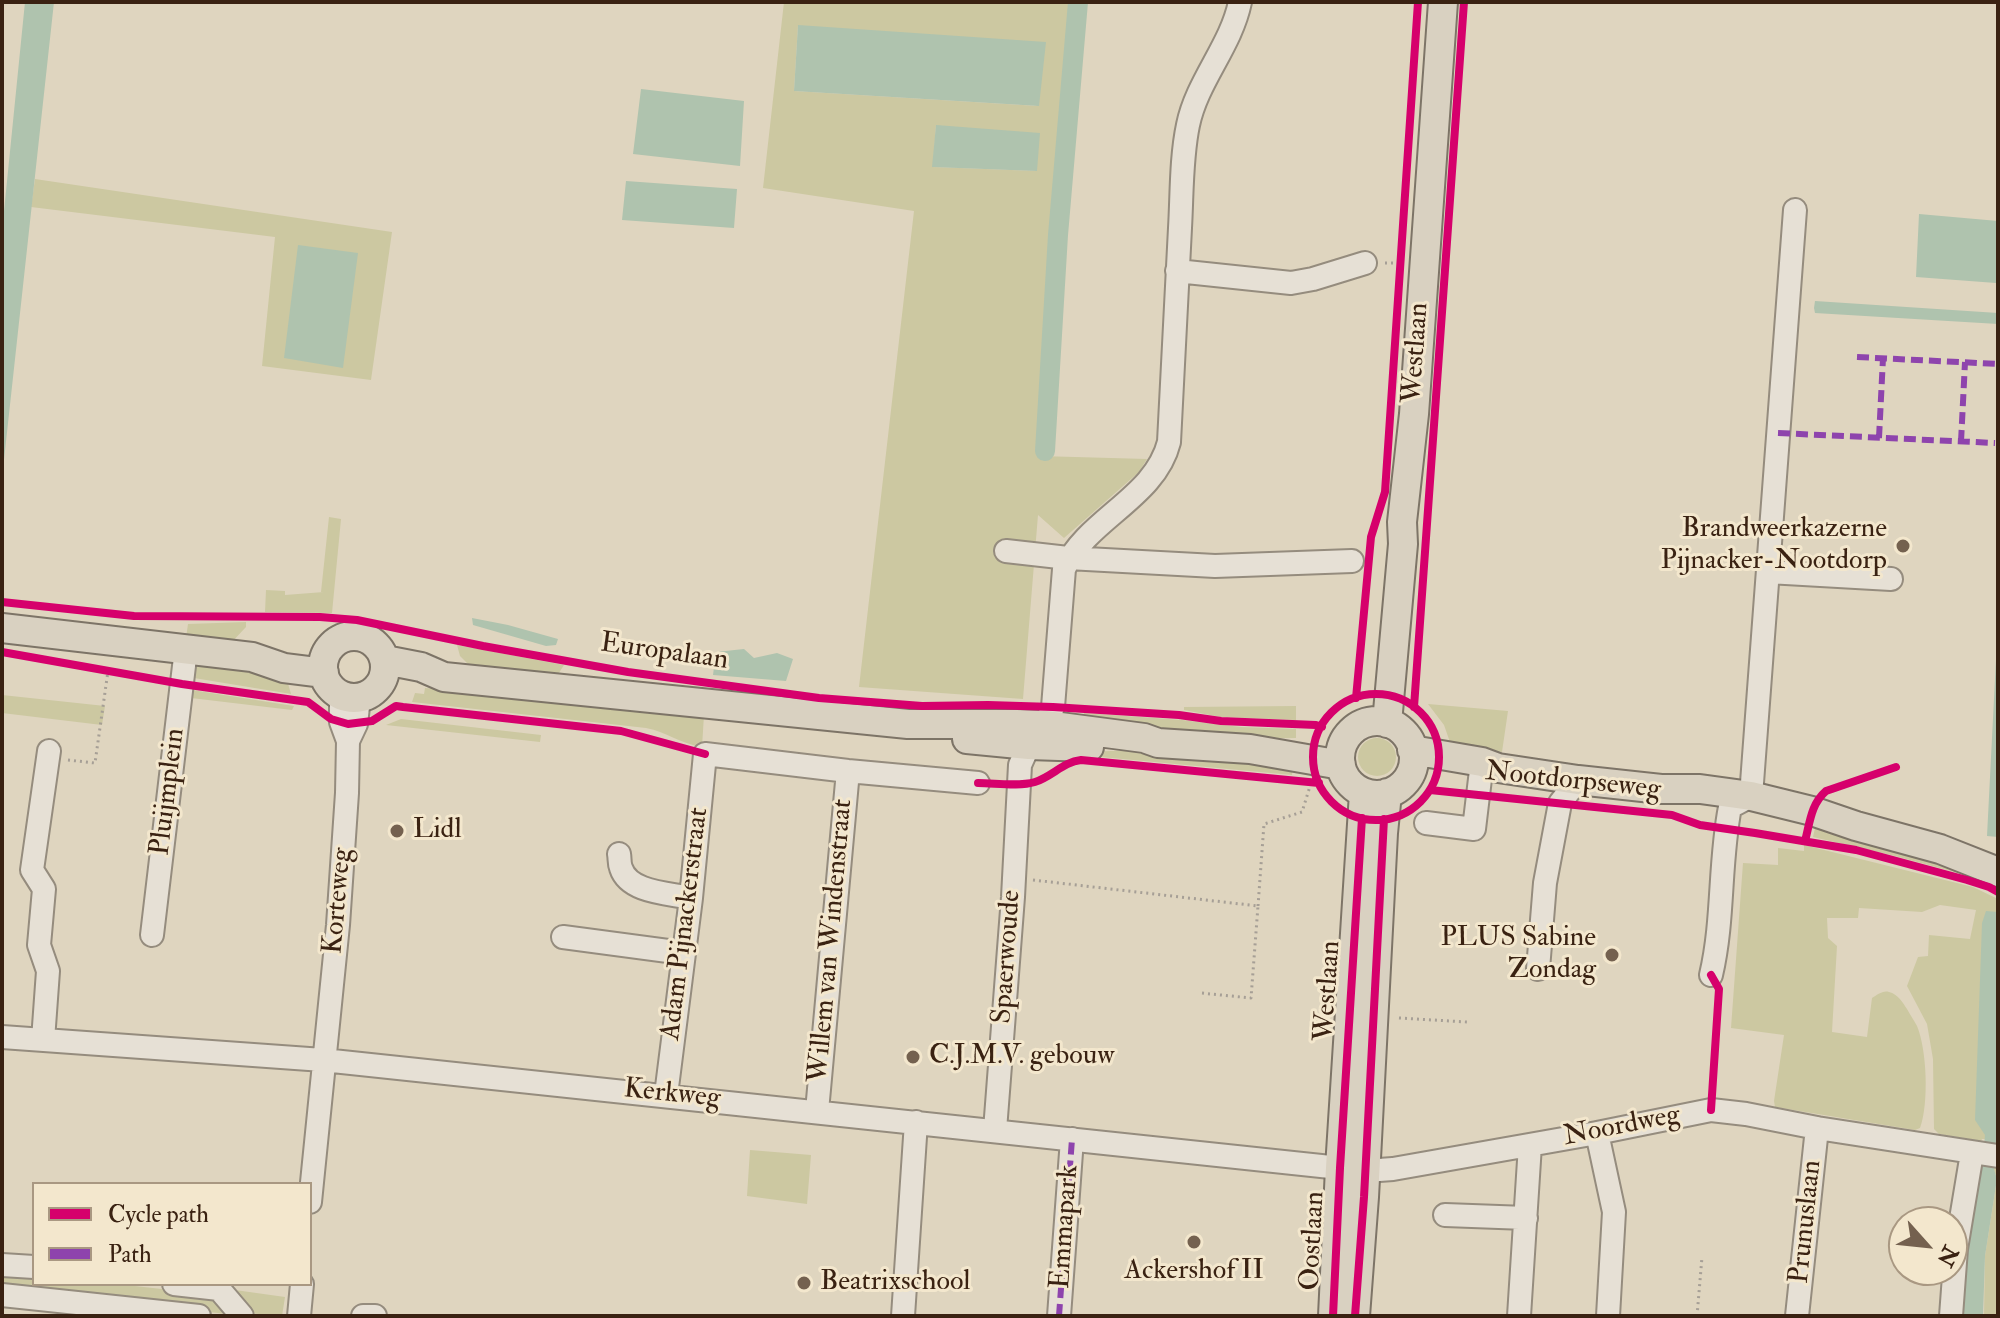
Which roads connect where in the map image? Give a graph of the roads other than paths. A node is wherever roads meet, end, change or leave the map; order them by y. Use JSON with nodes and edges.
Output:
{"nodes":[{"id":1,"x":1240,"y":2,"type":"edge"},
{"id":2,"x":1443,"y":2,"type":"edge"},
{"id":3,"x":1795,"y":210,"type":"dead end"},
{"id":4,"x":1365,"y":263,"type":"dead end"},
{"id":5,"x":1177,"y":271,"type":"junction"},
{"id":6,"x":1006,"y":551,"type":"dead end"},
{"id":7,"x":1068,"y":558,"type":"junction"},
{"id":8,"x":1352,"y":561,"type":"dead end"},
{"id":9,"x":1768,"y":572,"type":"junction"},
{"id":10,"x":1891,"y":579,"type":"dead end"},
{"id":11,"x":2,"y":628,"type":"edge"},
{"id":12,"x":186,"y":649,"type":"junction"},
{"id":13,"x":353,"y":677,"type":"junction"},
{"id":14,"x":1379,"y":723,"type":"junction"},
{"id":15,"x":1037,"y":736,"type":"junction"},
{"id":16,"x":49,"y":755,"type":"road end"},
{"id":17,"x":1412,"y":761,"type":"junction"},
{"id":18,"x":1487,"y":767,"type":"junction"},
{"id":19,"x":1321,"y":770,"type":"junction"},
{"id":20,"x":848,"y":771,"type":"junction"},
{"id":21,"x":1578,"y":780,"type":"junction"},
{"id":22,"x":978,"y":783,"type":"dead end"},
{"id":23,"x":1375,"y":793,"type":"junction"},
{"id":24,"x":1741,"y":801,"type":"junction"},
{"id":25,"x":1426,"y":823,"type":"dead end"},
{"id":26,"x":1940,"y":849,"type":"junction"},
{"id":27,"x":619,"y":854,"type":"dead end"},
{"id":28,"x":1998,"y":854,"type":"edge"},
{"id":29,"x":1998,"y":872,"type":"edge"},
{"id":30,"x":691,"y":898,"type":"junction"},
{"id":31,"x":152,"y":935,"type":"dead end"},
{"id":32,"x":563,"y":937,"type":"dead end"},
{"id":33,"x":683,"y":953,"type":"junction"},
{"id":34,"x":1538,"y":969,"type":"dead end"},
{"id":35,"x":1711,"y":975,"type":"dead end"},
{"id":36,"x":2,"y":1037,"type":"edge"},
{"id":37,"x":43,"y":1040,"type":"junction"},
{"id":38,"x":323,"y":1060,"type":"junction"},
{"id":39,"x":666,"y":1095,"type":"junction"},
{"id":40,"x":817,"y":1111,"type":"junction"},
{"id":41,"x":916,"y":1122,"type":"junction"},
{"id":42,"x":1817,"y":1128,"type":"junction"},
{"id":43,"x":995,"y":1130,"type":"junction"},
{"id":44,"x":1597,"y":1133,"type":"junction"},
{"id":45,"x":1072,"y":1139,"type":"junction"},
{"id":46,"x":1530,"y":1145,"type":"junction"},
{"id":47,"x":1984,"y":1154,"type":"edge"},
{"id":48,"x":1352,"y":1169,"type":"junction"},
{"id":49,"x":312,"y":1182,"type":"edge"},
{"id":50,"x":1445,"y":1215,"type":"dead end"},
{"id":51,"x":1526,"y":1218,"type":"junction"},
{"id":52,"x":2,"y":1265,"type":"edge"},
{"id":53,"x":32,"y":1267,"type":"edge"},
{"id":54,"x":192,"y":1286,"type":"edge"},
{"id":55,"x":302,"y":1286,"type":"edge"},
{"id":56,"x":2,"y":1295,"type":"edge"},
{"id":57,"x":199,"y":1316,"type":"edge"},
{"id":58,"x":242,"y":1316,"type":"edge"},
{"id":59,"x":299,"y":1316,"type":"edge"},
{"id":60,"x":363,"y":1316,"type":"edge"},
{"id":61,"x":375,"y":1316,"type":"edge"},
{"id":62,"x":903,"y":1316,"type":"edge"},
{"id":63,"x":1059,"y":1316,"type":"edge"},
{"id":64,"x":1333,"y":1316,"type":"edge"},
{"id":65,"x":1355,"y":1316,"type":"edge"},
{"id":66,"x":1519,"y":1316,"type":"edge"},
{"id":67,"x":1608,"y":1316,"type":"edge"},
{"id":68,"x":1797,"y":1316,"type":"edge"},
{"id":69,"x":1951,"y":1316,"type":"edge"}],
"edges":[{"from":1,"to":5,"type":"street"},
{"from":2,"to":14,"type":"main road","name":"Westlaan"},
{"from":3,"to":9,"type":"street"},
{"from":4,"to":5,"type":"street"},
{"from":5,"to":7,"type":"street"},
{"from":6,"to":7,"type":"street"},
{"from":7,"to":8,"type":"street"},
{"from":7,"to":15,"type":"street","name":"Spaerwoude"},
{"from":9,"to":10,"type":"street"},
{"from":9,"to":24,"type":"street"},
{"from":11,"to":12,"type":"main road","name":"Europalaan"},
{"from":12,"to":13,"type":"main road","name":"Europalaan"},
{"from":12,"to":31,"type":"street","name":"Pluijmplein"},
{"from":13,"to":15,"type":"main road","name":"Europalaan"},
{"from":13,"to":38,"type":"street","name":"Korteweg"},
{"from":14,"to":17,"type":"main road"},
{"from":14,"to":19,"type":"main road"},
{"from":15,"to":19,"type":"main road","name":"Europalaan"},
{"from":15,"to":43,"type":"street","name":"Spaerwoude"},
{"from":16,"to":37,"type":"street"},
{"from":17,"to":18,"type":"main road","name":"Nootdorpseweg"},
{"from":17,"to":23,"type":"main road"},
{"from":18,"to":21,"type":"main road","name":"Nootdorpseweg"},
{"from":18,"to":25,"type":"street"},
{"from":19,"to":23,"type":"main road"},
{"from":20,"to":22,"type":"street"},
{"from":20,"to":30,"type":"street","name":"Adam Pijnackerstraat"},
{"from":20,"to":40,"type":"street","name":"Willem van Windenstraat"},
{"from":21,"to":24,"type":"main road","name":"Nootdorpseweg"},
{"from":21,"to":34,"type":"street"},
{"from":23,"to":48,"type":"main road","name":"Westlaan"},
{"from":23,"to":48,"type":"main road","name":"Westlaan"},
{"from":24,"to":26,"type":"main road","name":"Nootdorpseweg"},
{"from":24,"to":35,"type":"street"},
{"from":26,"to":28,"type":"main road","name":"Nootdorpseweg"},
{"from":26,"to":29,"type":"main road","name":"Nootdorpseweg"},
{"from":27,"to":30,"type":"street"},
{"from":30,"to":33,"type":"street","name":"Adam Pijnackerstraat"},
{"from":32,"to":33,"type":"street"},
{"from":33,"to":39,"type":"street","name":"Adam Pijnackerstraat"},
{"from":36,"to":37,"type":"street","name":"Kerkweg"},
{"from":37,"to":38,"type":"street","name":"Kerkweg"},
{"from":38,"to":39,"type":"street","name":"Kerkweg"},
{"from":38,"to":49,"type":"street","name":"Korteweg"},
{"from":39,"to":40,"type":"street","name":"Kerkweg"},
{"from":40,"to":41,"type":"street","name":"Kerkweg"},
{"from":41,"to":43,"type":"street","name":"Kerkweg"},
{"from":41,"to":62,"type":"street"},
{"from":42,"to":44,"type":"street","name":"Noordweg"},
{"from":42,"to":47,"type":"street","name":"Noordweg"},
{"from":42,"to":68,"type":"street","name":"Prunuslaan"},
{"from":43,"to":45,"type":"street","name":"Kerkweg"},
{"from":44,"to":46,"type":"street","name":"Noordweg"},
{"from":44,"to":67,"type":"street"},
{"from":45,"to":48,"type":"street","name":"Kerkweg"},
{"from":45,"to":63,"type":"street","name":"Emmapark"},
{"from":46,"to":48,"type":"street","name":"Noordweg"},
{"from":46,"to":51,"type":"street"},
{"from":47,"to":69,"type":"street"},
{"from":48,"to":64,"type":"main road","name":"Oostlaan"},
{"from":48,"to":65,"type":"main road","name":"Oostlaan"},
{"from":50,"to":51,"type":"street"},
{"from":51,"to":66,"type":"street"},
{"from":52,"to":53,"type":"street"},
{"from":54,"to":58,"type":"street"},
{"from":55,"to":59,"type":"street"},
{"from":56,"to":57,"type":"street"},
{"from":60,"to":61,"type":"street"}]}
